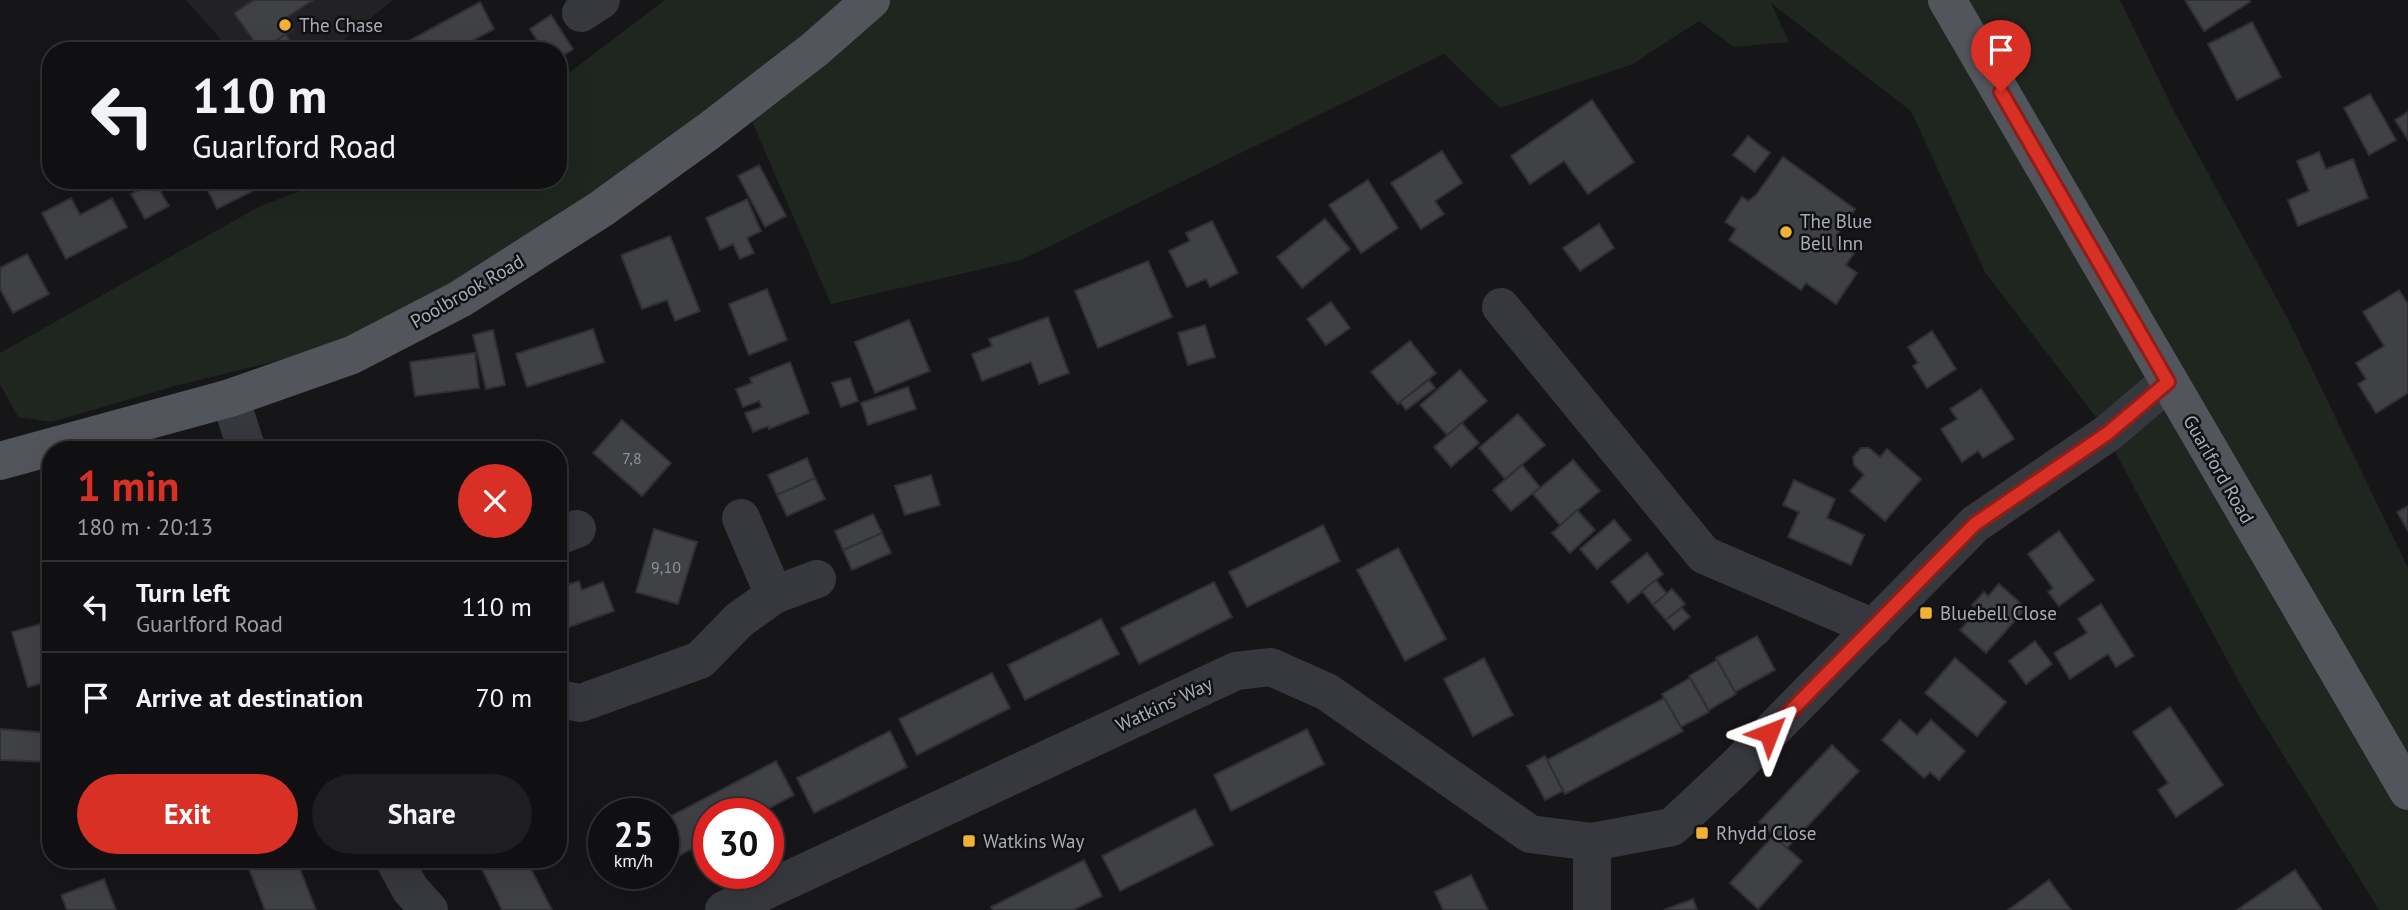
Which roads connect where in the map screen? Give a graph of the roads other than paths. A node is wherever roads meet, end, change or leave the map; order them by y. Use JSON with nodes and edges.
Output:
{"nodes":[{"id":1,"x":871,"y":0,"type":"edge"},
{"id":2,"x":1947,"y":0,"type":"edge"},
{"id":3,"x":1501,"y":307,"type":"dead end"},
{"id":4,"x":2168,"y":382,"type":"junction"},
{"id":5,"x":230,"y":398,"type":"junction"},
{"id":6,"x":69,"y":441,"type":"edge"},
{"id":7,"x":244,"y":441,"type":"edge"},
{"id":8,"x":42,"y":448,"type":"edge"},
{"id":9,"x":1,"y":459,"type":"edge"},
{"id":10,"x":741,"y":518,"type":"dead end"},
{"id":11,"x":817,"y":579,"type":"dead end"},
{"id":12,"x":774,"y":594,"type":"junction"},
{"id":13,"x":1874,"y":628,"type":"junction"},
{"id":14,"x":567,"y":701,"type":"edge"},
{"id":15,"x":2408,"y":791,"type":"edge"},
{"id":16,"x":1592,"y":842,"type":"junction"},
{"id":17,"x":399,"y":868,"type":"edge"},
{"id":18,"x":429,"y":910,"type":"edge"},
{"id":19,"x":724,"y":910,"type":"edge"},
{"id":20,"x":1592,"y":910,"type":"edge"}],
"edges":[{"from":1,"to":5,"type":"main road","name":"Poolbrook Road"},
{"from":2,"to":4,"type":"main road","name":"Guarlford Road"},
{"from":3,"to":13,"type":"street"},
{"from":4,"to":13,"type":"street"},
{"from":4,"to":15,"type":"main road","name":"Guarlford Road"},
{"from":5,"to":6,"type":"main road","name":"Poolbrook Road"},
{"from":5,"to":7,"type":"street"},
{"from":8,"to":9,"type":"main road","name":"Poolbrook Road"},
{"from":10,"to":12,"type":"street"},
{"from":11,"to":12,"type":"street"},
{"from":12,"to":14,"type":"street"},
{"from":13,"to":16,"type":"street"},
{"from":16,"to":19,"type":"street","name":"Watkins' Way"},
{"from":16,"to":20,"type":"street"},
{"from":17,"to":18,"type":"street"}]}
